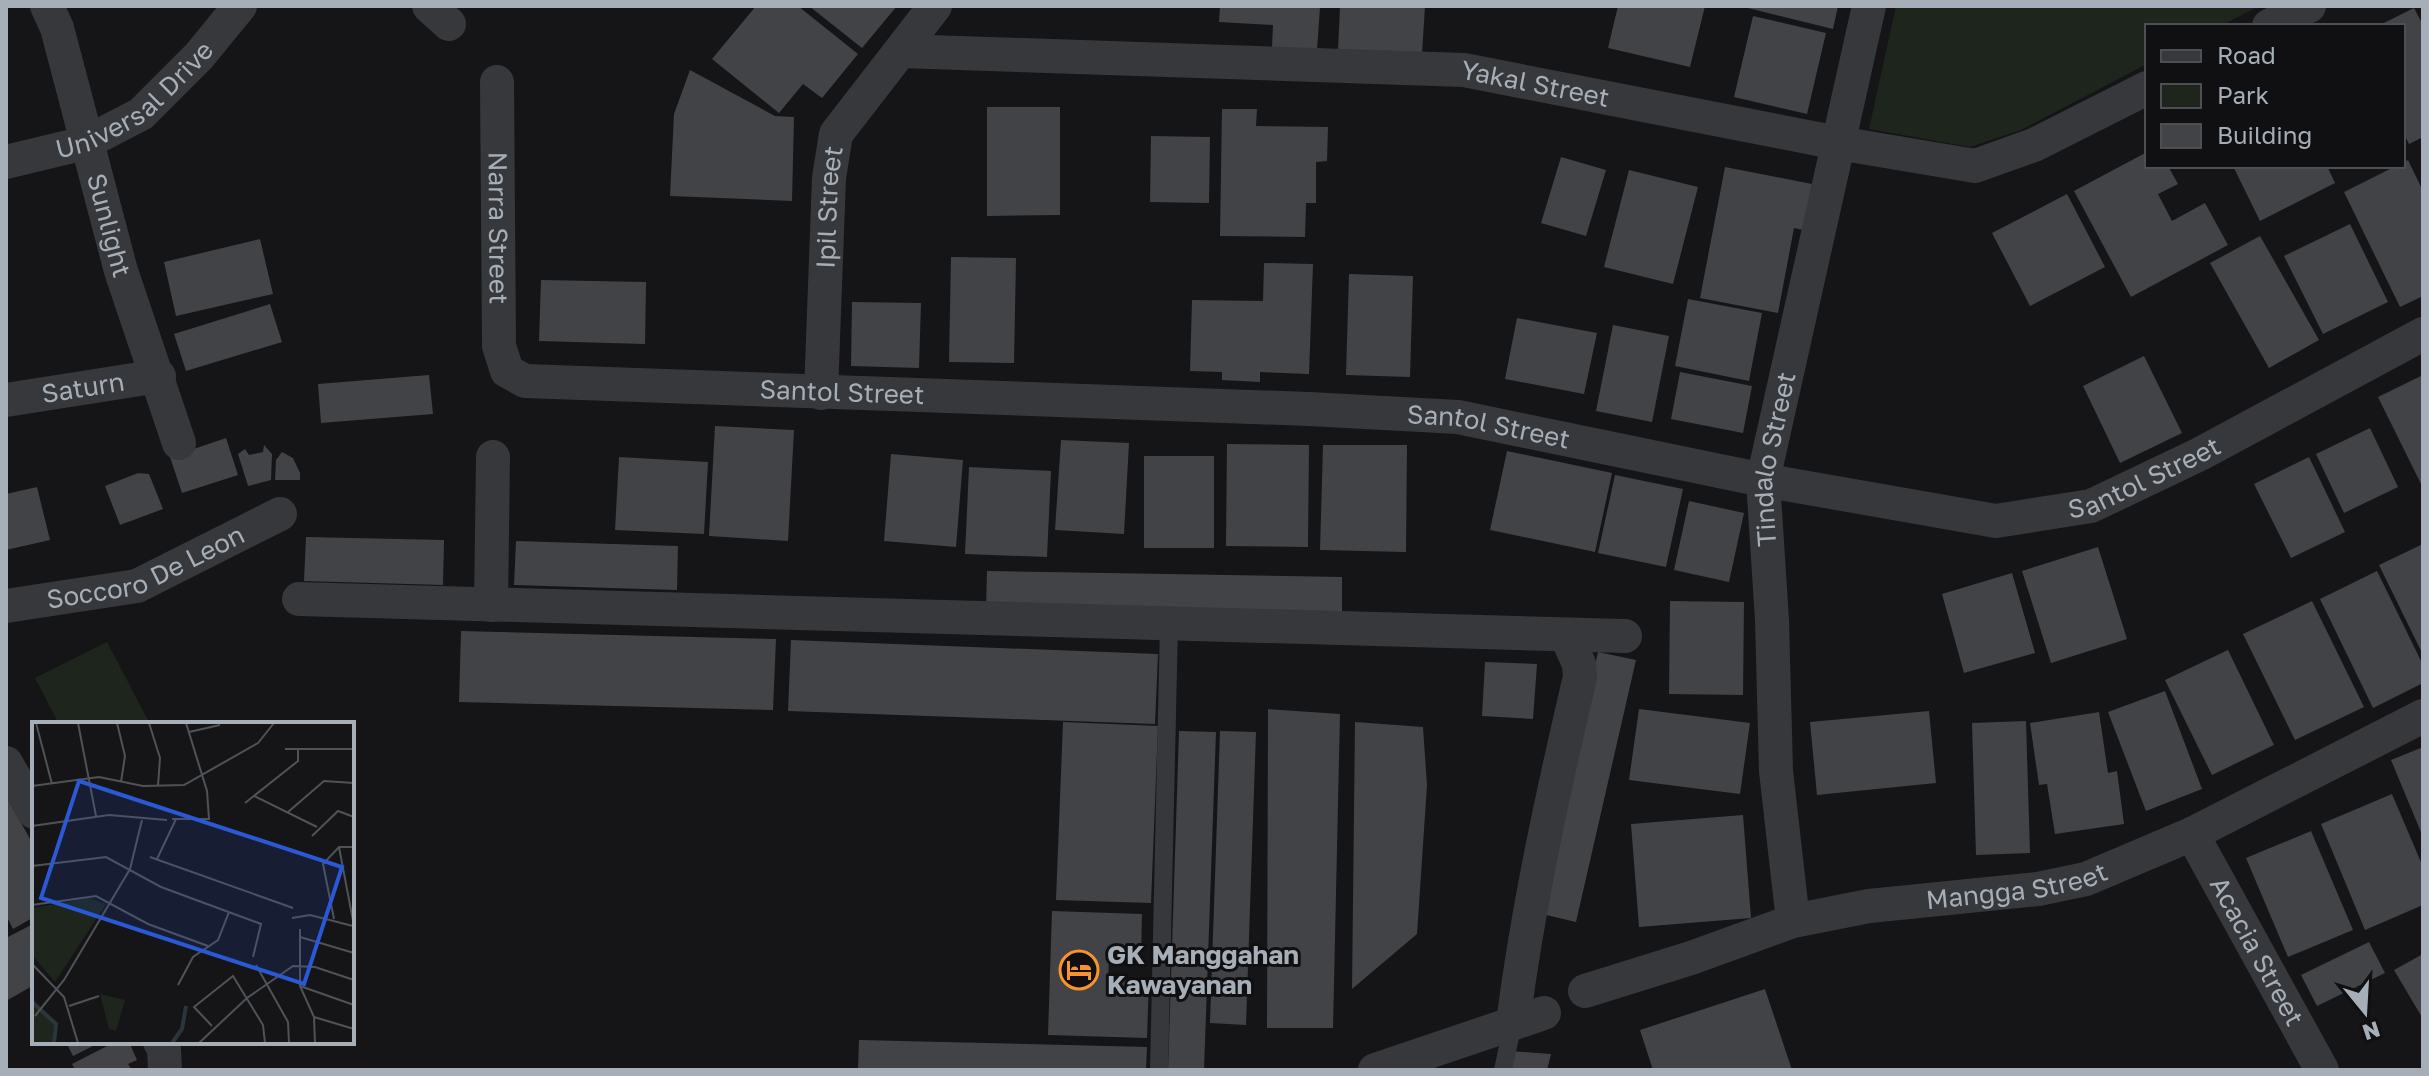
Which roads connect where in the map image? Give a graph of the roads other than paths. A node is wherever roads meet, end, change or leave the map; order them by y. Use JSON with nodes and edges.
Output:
{"nodes":[{"id":1,"x":47,"y":6,"type":"edge"},
{"id":2,"x":240,"y":6,"type":"edge"},
{"id":3,"x":935,"y":6,"type":"edge"},
{"id":4,"x":1869,"y":6,"type":"edge"},
{"id":5,"x":2309,"y":6,"type":"edge"},
{"id":6,"x":2273,"y":24,"type":"edge"},
{"id":7,"x":901,"y":51,"type":"junction"},
{"id":8,"x":497,"y":82,"type":"dead end"},
{"id":9,"x":2145,"y":89,"type":"edge"},
{"id":10,"x":85,"y":143,"type":"junction"},
{"id":11,"x":1838,"y":143,"type":"junction"},
{"id":12,"x":6,"y":162,"type":"edge"},
{"id":13,"x":2423,"y":334,"type":"edge"},
{"id":14,"x":507,"y":371,"type":"joint"},
{"id":15,"x":159,"y":376,"type":"junction"},
{"id":16,"x":821,"y":393,"type":"junction"},
{"id":17,"x":6,"y":400,"type":"edge"},
{"id":18,"x":179,"y":443,"type":"dead end"},
{"id":19,"x":493,"y":457,"type":"dead end"},
{"id":20,"x":1763,"y":480,"type":"junction"},
{"id":21,"x":280,"y":514,"type":"dead end"},
{"id":22,"x":299,"y":599,"type":"dead end"},
{"id":23,"x":491,"y":605,"type":"junction"},
{"id":24,"x":6,"y":606,"type":"edge"},
{"id":25,"x":1169,"y":624,"type":"junction"},
{"id":26,"x":1566,"y":635,"type":"junction"},
{"id":27,"x":1625,"y":636,"type":"dead end"},
{"id":28,"x":2423,"y":716,"type":"edge"},
{"id":29,"x":6,"y":763,"type":"edge"},
{"id":30,"x":32,"y":808,"type":"edge"},
{"id":31,"x":2192,"y":834,"type":"junction"},
{"id":32,"x":1793,"y":921,"type":"junction"},
{"id":33,"x":1585,"y":991,"type":"dead end"},
{"id":34,"x":1529,"y":1018,"type":"junction"},
{"id":35,"x":1159,"y":1070,"type":"edge"},
{"id":36,"x":1375,"y":1070,"type":"edge"},
{"id":37,"x":1503,"y":1070,"type":"edge"},
{"id":38,"x":2322,"y":1070,"type":"edge"}],
"edges":[{"from":1,"to":10,"type":"street","name":"Sunlight"},
{"from":2,"to":10,"type":"street","name":"Universal Drive"},
{"from":3,"to":7,"type":"street","name":"Ipil Street"},
{"from":4,"to":11,"type":"street","name":"Tindalo Street"},
{"from":5,"to":6,"type":"street"},
{"from":7,"to":11,"type":"street","name":"Yakal Street"},
{"from":7,"to":16,"type":"street","name":"Ipil Street"},
{"from":8,"to":14,"type":"street","name":"Narra Street"},
{"from":9,"to":11,"type":"street","name":"Yakal Street"},
{"from":10,"to":12,"type":"street","name":"Universal Drive"},
{"from":10,"to":15,"type":"street","name":"Sunlight"},
{"from":11,"to":20,"type":"street","name":"Tindalo Street"},
{"from":13,"to":20,"type":"street","name":"Santol Street"},
{"from":14,"to":16,"type":"street","name":"Santol Street"},
{"from":15,"to":17,"type":"street","name":"Saturn"},
{"from":15,"to":18,"type":"street","name":"Sunlight"},
{"from":16,"to":20,"type":"street","name":"Santol Street"},
{"from":19,"to":23,"type":"street"},
{"from":20,"to":32,"type":"street","name":"Tindalo Street"},
{"from":21,"to":24,"type":"street","name":"Soccoro De Leon"},
{"from":22,"to":23,"type":"street"},
{"from":23,"to":25,"type":"street"},
{"from":25,"to":26,"type":"street"},
{"from":25,"to":35,"type":"lane"},
{"from":26,"to":27,"type":"street"},
{"from":26,"to":34,"type":"street"},
{"from":28,"to":31,"type":"street","name":"Mangga Street"},
{"from":29,"to":30,"type":"street"},
{"from":31,"to":32,"type":"street","name":"Mangga Street"},
{"from":31,"to":38,"type":"street","name":"Acacia Street"},
{"from":32,"to":33,"type":"street","name":"Mangga Street"},
{"from":34,"to":36,"type":"street"},
{"from":34,"to":37,"type":"lane"}]}
